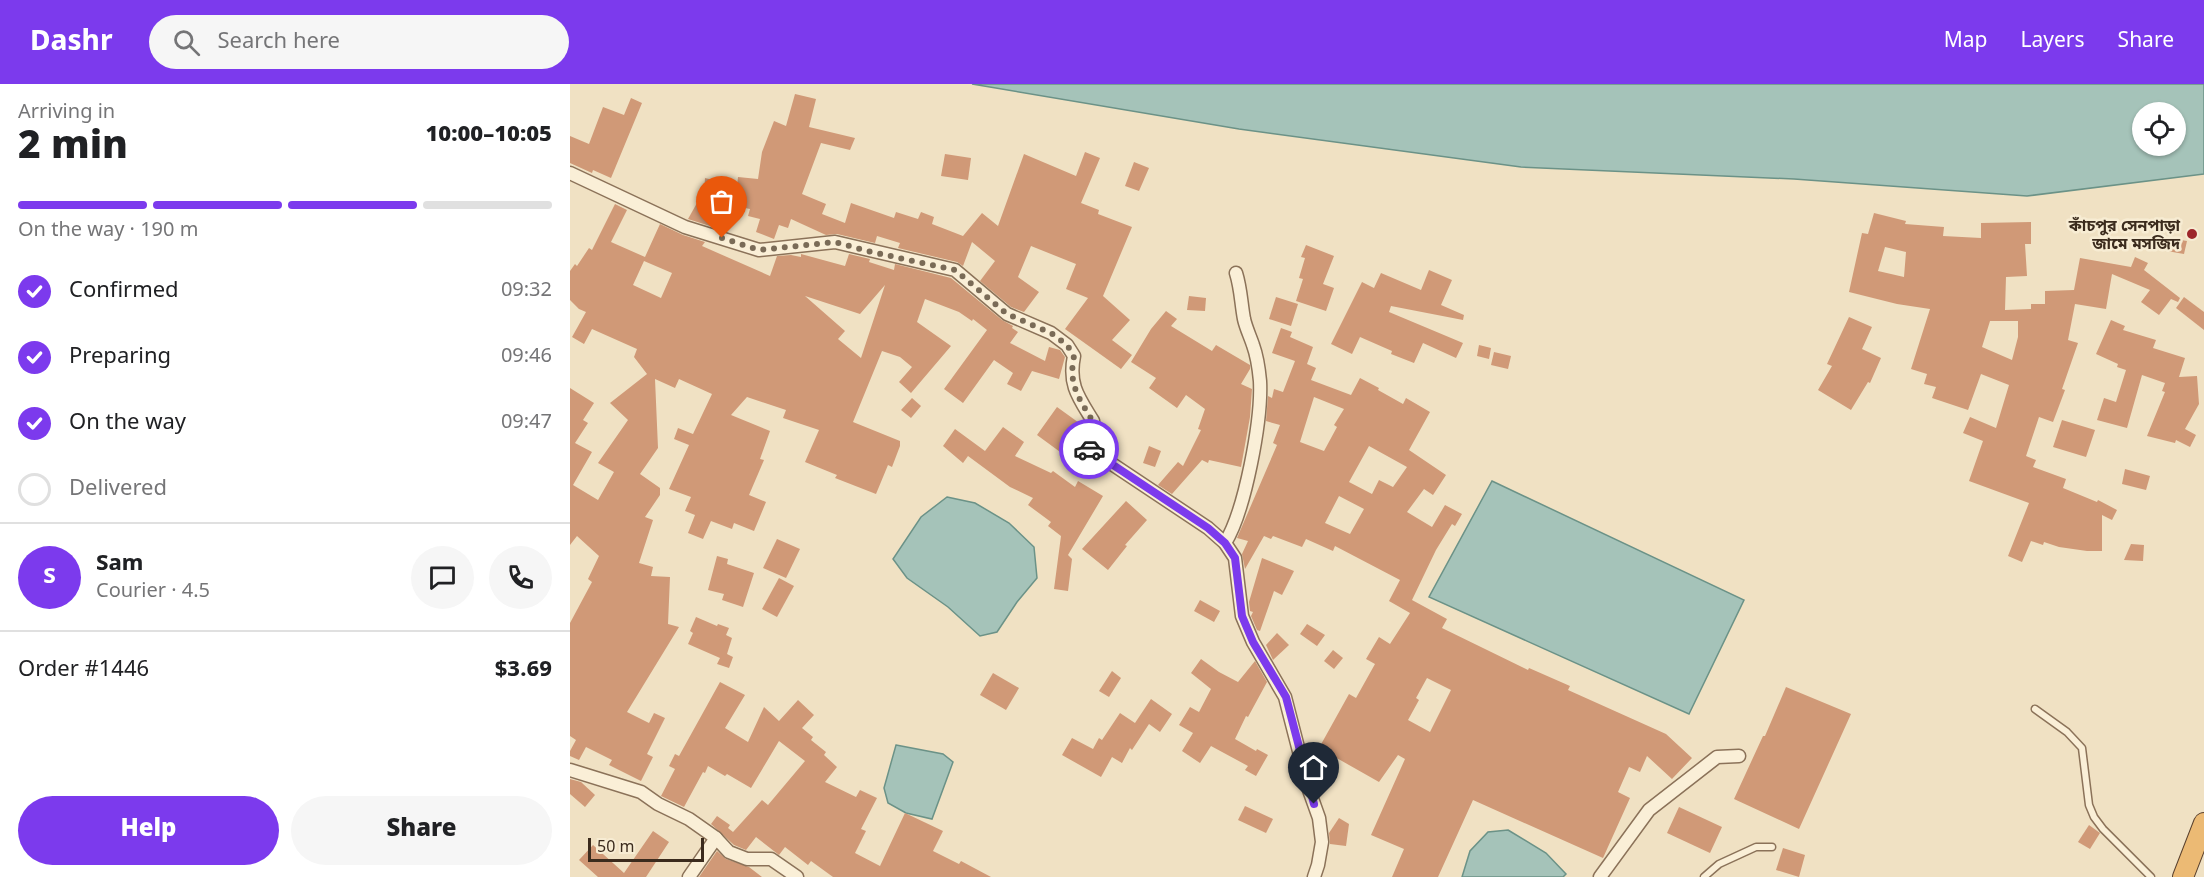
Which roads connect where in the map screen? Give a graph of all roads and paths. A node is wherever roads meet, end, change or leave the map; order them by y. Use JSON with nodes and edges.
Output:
{"nodes":[{"id":1,"x":570,"y":173,"type":"edge"},
{"id":2,"x":1236,"y":273,"type":"dead end"},
{"id":3,"x":1225,"y":543,"type":"junction"},
{"id":4,"x":2035,"y":709,"type":"dead end"},
{"id":5,"x":1738,"y":756,"type":"dead end"},
{"id":6,"x":570,"y":770,"type":"edge"},
{"id":7,"x":2204,"y":823,"type":"edge"},
{"id":8,"x":716,"y":838,"type":"junction"},
{"id":9,"x":1772,"y":847,"type":"dead end"},
{"id":10,"x":689,"y":877,"type":"edge"},
{"id":11,"x":797,"y":877,"type":"edge"},
{"id":12,"x":1314,"y":877,"type":"edge"},
{"id":13,"x":1600,"y":877,"type":"edge"},
{"id":14,"x":1704,"y":877,"type":"edge"},
{"id":15,"x":2151,"y":877,"type":"edge"},
{"id":16,"x":2183,"y":877,"type":"edge"}],
"edges":[{"from":1,"to":3,"type":"street"},
{"from":2,"to":3,"type":"street"},
{"from":3,"to":12,"type":"street"},
{"from":4,"to":15,"type":"lane"},
{"from":5,"to":13,"type":"street"},
{"from":6,"to":8,"type":"street"},
{"from":7,"to":16,"type":"highway"},
{"from":8,"to":10,"type":"street"},
{"from":8,"to":11,"type":"street"},
{"from":9,"to":14,"type":"lane"}]}
